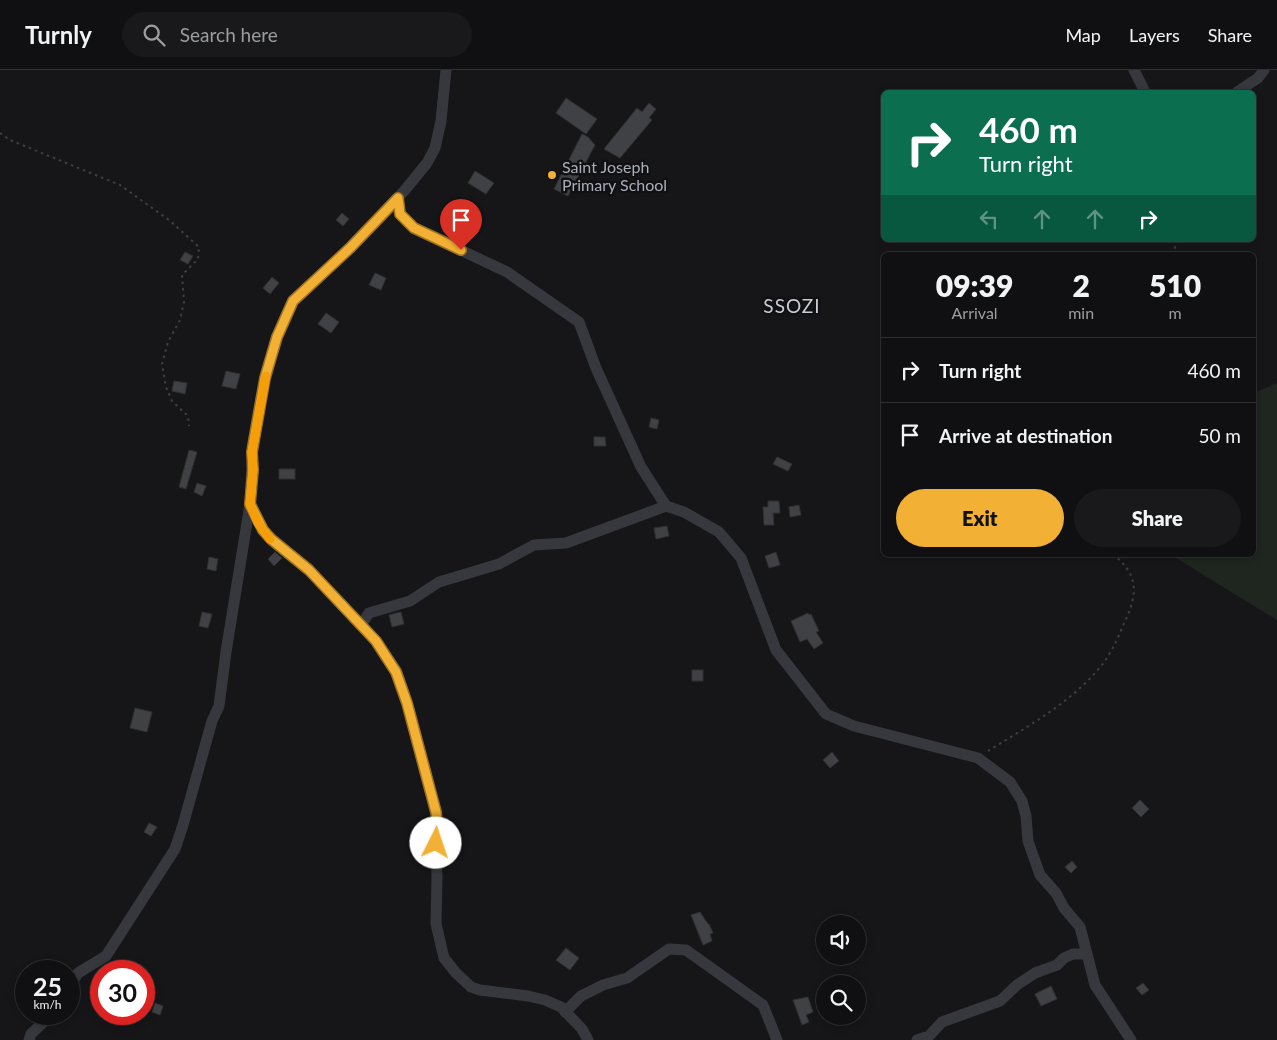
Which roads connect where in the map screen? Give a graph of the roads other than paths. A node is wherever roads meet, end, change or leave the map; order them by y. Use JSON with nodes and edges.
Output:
{"nodes":[{"id":1,"x":446,"y":70,"type":"edge"},
{"id":2,"x":1134,"y":70,"type":"edge"},
{"id":3,"x":1264,"y":70,"type":"edge"},
{"id":4,"x":1144,"y":90,"type":"edge"},
{"id":5,"x":1241,"y":90,"type":"edge"},
{"id":6,"x":398,"y":198,"type":"junction"},
{"id":7,"x":250,"y":504,"type":"junction"},
{"id":8,"x":666,"y":506,"type":"junction"},
{"id":9,"x":360,"y":624,"type":"junction"},
{"id":10,"x":1087,"y":954,"type":"junction"},
{"id":11,"x":80,"y":972,"type":"edge"},
{"id":12,"x":565,"y":1012,"type":"junction"},
{"id":13,"x":40,"y":1025,"type":"edge"},
{"id":14,"x":29,"y":1040,"type":"edge"},
{"id":15,"x":588,"y":1040,"type":"edge"},
{"id":16,"x":777,"y":1040,"type":"edge"},
{"id":17,"x":917,"y":1040,"type":"edge"},
{"id":18,"x":1131,"y":1040,"type":"edge"}],
"edges":[{"from":1,"to":6,"type":"street"},
{"from":2,"to":4,"type":"street"},
{"from":3,"to":5,"type":"street"},
{"from":6,"to":7,"type":"street"},
{"from":6,"to":8,"type":"street"},
{"from":7,"to":9,"type":"street"},
{"from":7,"to":11,"type":"street"},
{"from":8,"to":9,"type":"street"},
{"from":8,"to":10,"type":"street"},
{"from":9,"to":12,"type":"street"},
{"from":10,"to":17,"type":"street"},
{"from":10,"to":18,"type":"street"},
{"from":12,"to":15,"type":"street"},
{"from":12,"to":16,"type":"street"},
{"from":13,"to":14,"type":"street"}]}
